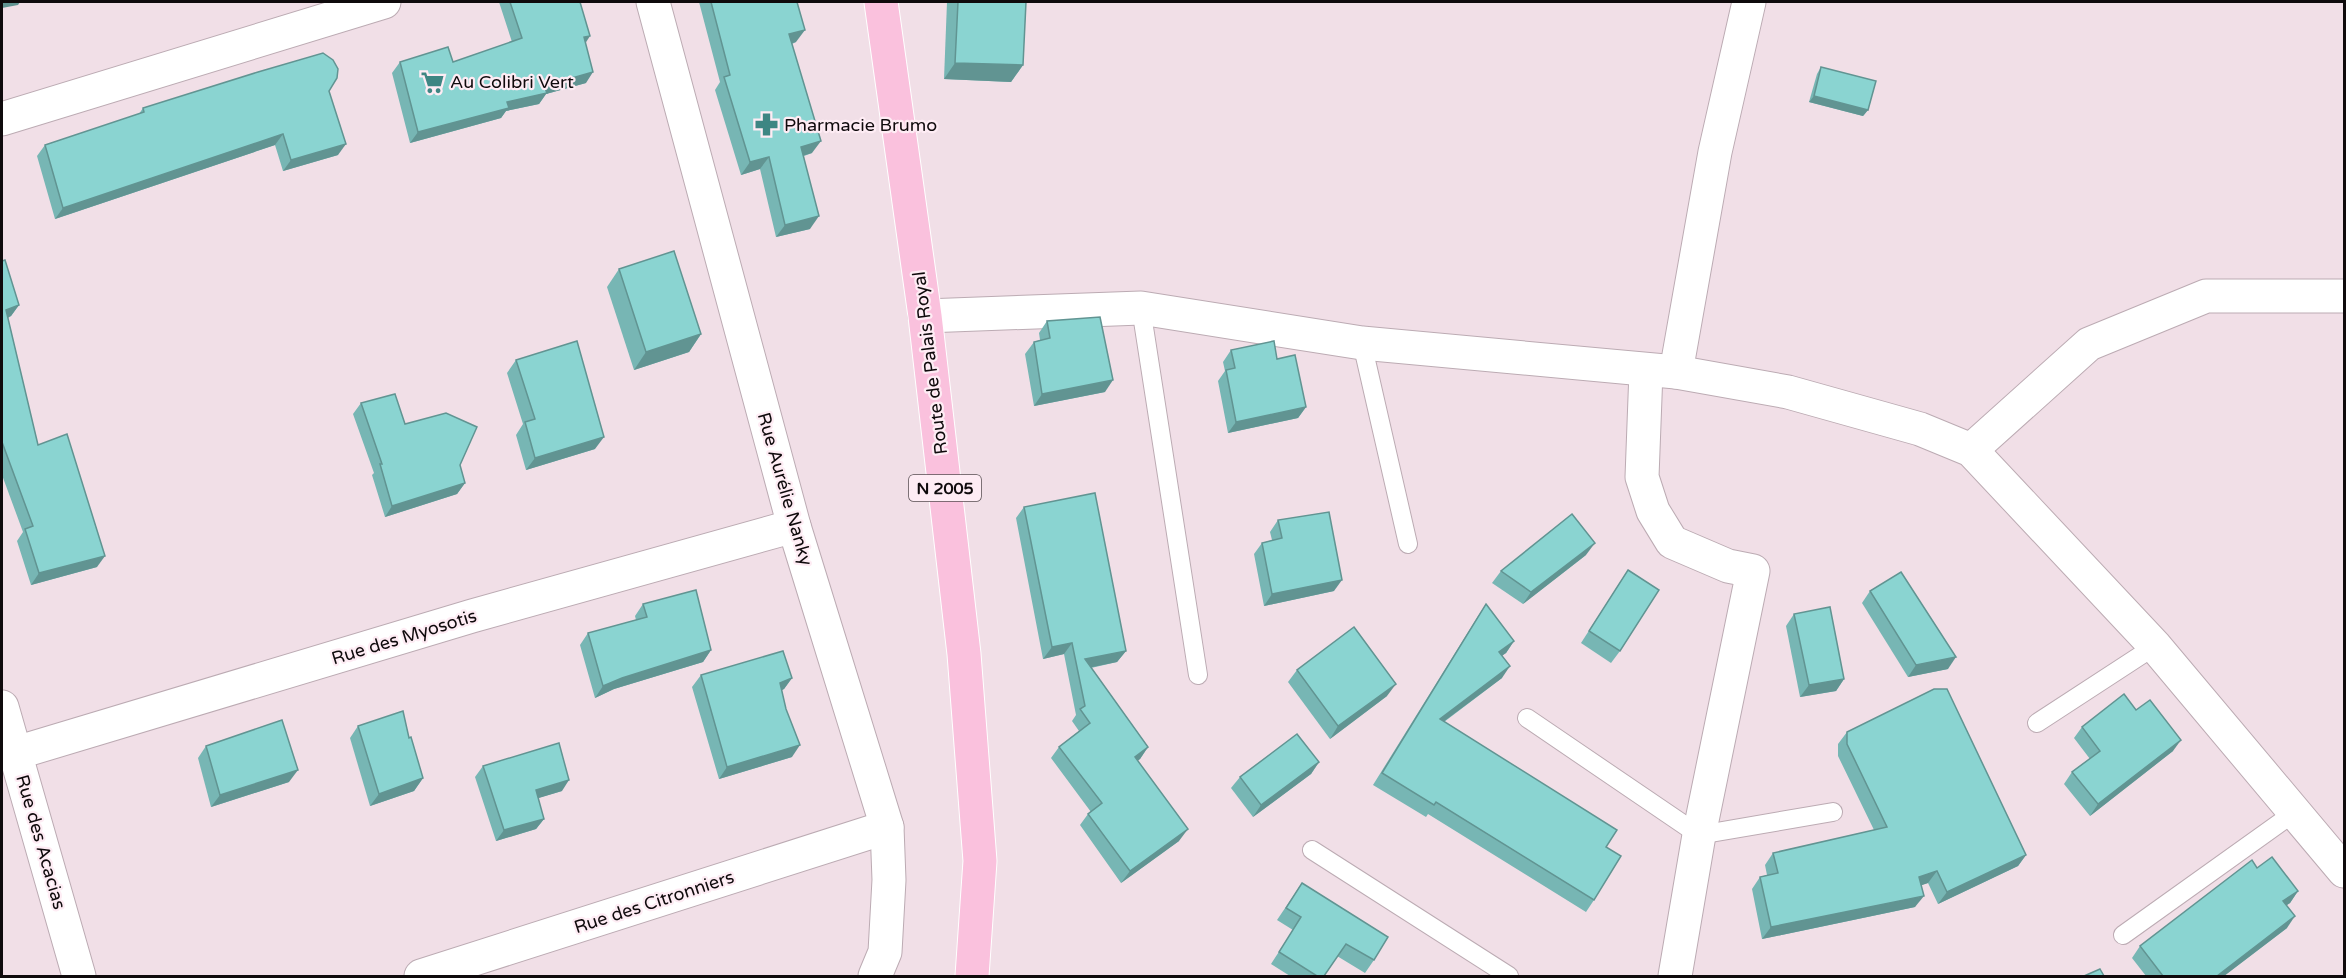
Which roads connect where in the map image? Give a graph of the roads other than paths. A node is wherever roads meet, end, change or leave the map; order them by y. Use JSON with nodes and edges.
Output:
{"nodes":[{"id":1,"x":384,"y":2,"type":"edge"},
{"id":2,"x":653,"y":2,"type":"edge"},
{"id":3,"x":881,"y":2,"type":"edge"},
{"id":4,"x":1749,"y":2,"type":"edge"},
{"id":5,"x":2,"y":119,"type":"edge"},
{"id":6,"x":2344,"y":296,"type":"edge"},
{"id":7,"x":1141,"y":308,"type":"junction"},
{"id":8,"x":925,"y":316,"type":"junction"},
{"id":9,"x":1362,"y":343,"type":"junction"},
{"id":10,"x":1661,"y":371,"type":"junction"},
{"id":11,"x":1971,"y":450,"type":"junction"},
{"id":12,"x":794,"y":526,"type":"junction"},
{"id":13,"x":1408,"y":544,"type":"dead end"},
{"id":14,"x":2156,"y":646,"type":"junction"},
{"id":15,"x":1198,"y":675,"type":"dead end"},
{"id":16,"x":2,"y":707,"type":"edge"},
{"id":17,"x":1527,"y":718,"type":"dead end"},
{"id":18,"x":2037,"y":723,"type":"dead end"},
{"id":19,"x":16,"y":753,"type":"junction"},
{"id":20,"x":1833,"y":812,"type":"dead end"},
{"id":21,"x":2295,"y":812,"type":"junction"},
{"id":22,"x":887,"y":827,"type":"junction"},
{"id":23,"x":1698,"y":835,"type":"junction"},
{"id":24,"x":1311,"y":850,"type":"dead end"},
{"id":25,"x":2344,"y":871,"type":"edge"},
{"id":26,"x":2123,"y":935,"type":"dead end"},
{"id":27,"x":79,"y":976,"type":"edge"},
{"id":28,"x":421,"y":976,"type":"edge"},
{"id":29,"x":875,"y":976,"type":"edge"},
{"id":30,"x":972,"y":976,"type":"edge"},
{"id":31,"x":1509,"y":976,"type":"edge"},
{"id":32,"x":1675,"y":976,"type":"edge"}],
"edges":[{"from":1,"to":5,"type":"street"},
{"from":2,"to":12,"type":"street","name":"Rue Aurélie Nanky"},
{"from":3,"to":8,"type":"main road","name":"Route de Palais Royal","number":"N 2005"},
{"from":4,"to":10,"type":"street"},
{"from":6,"to":11,"type":"street"},
{"from":7,"to":8,"type":"street"},
{"from":7,"to":9,"type":"street"},
{"from":7,"to":15,"type":"lane"},
{"from":8,"to":30,"type":"main road","name":"Route de Palais Royal","number":"N 2005"},
{"from":9,"to":10,"type":"street"},
{"from":9,"to":13,"type":"lane"},
{"from":10,"to":11,"type":"street"},
{"from":10,"to":23,"type":"street"},
{"from":11,"to":14,"type":"street"},
{"from":12,"to":19,"type":"street","name":"Rue des Myosotis"},
{"from":12,"to":22,"type":"street","name":"Rue Aurélie Nanky"},
{"from":14,"to":18,"type":"lane"},
{"from":14,"to":21,"type":"street"},
{"from":16,"to":19,"type":"street","name":"Rue des Acacias"},
{"from":17,"to":23,"type":"lane"},
{"from":19,"to":27,"type":"street","name":"Rue des Acacias"},
{"from":20,"to":23,"type":"lane"},
{"from":21,"to":25,"type":"street"},
{"from":21,"to":26,"type":"lane"},
{"from":22,"to":28,"type":"street","name":"Rue des Citronniers"},
{"from":22,"to":29,"type":"street","name":"Rue Aurélie Nanky"},
{"from":23,"to":32,"type":"street"},
{"from":24,"to":31,"type":"lane"}]}
